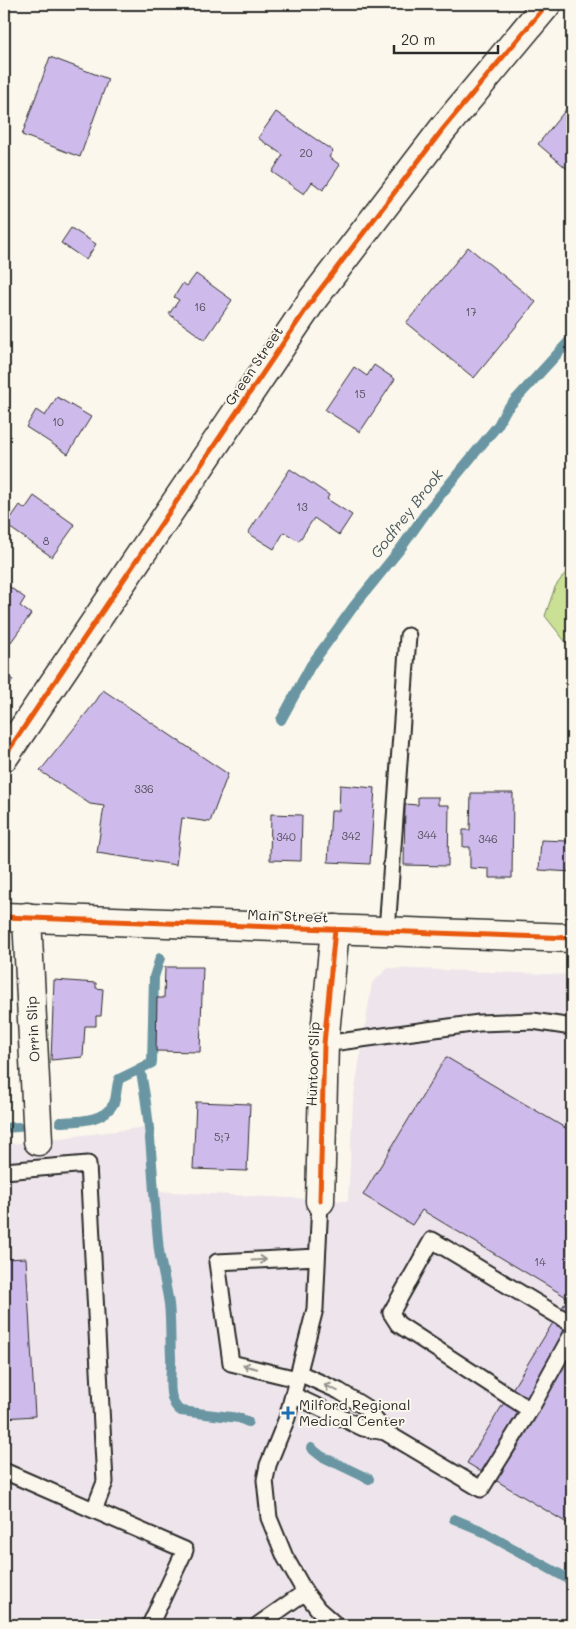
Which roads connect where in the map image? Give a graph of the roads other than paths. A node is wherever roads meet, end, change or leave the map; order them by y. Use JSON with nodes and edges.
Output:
{"nodes":[{"id":1,"x":547,"y":4,"type":"edge"},
{"id":2,"x":408,"y":636,"type":"dead end"},
{"id":3,"x":4,"y":758,"type":"edge"},
{"id":4,"x":16,"y":917,"type":"edge"},
{"id":5,"x":335,"y":929,"type":"junction"},
{"id":6,"x":387,"y":931,"type":"junction"},
{"id":7,"x":572,"y":938,"type":"edge"},
{"id":8,"x":572,"y":1027,"type":"edge"},
{"id":9,"x":324,"y":1044,"type":"junction"},
{"id":10,"x":38,"y":1141,"type":"joint"},
{"id":11,"x":40,"y":1168,"type":"junction"},
{"id":12,"x":4,"y":1170,"type":"edge"},
{"id":13,"x":320,"y":1200,"type":"joint"},
{"id":14,"x":317,"y":1256,"type":"junction"},
{"id":15,"x":572,"y":1324,"type":"edge"},
{"id":16,"x":572,"y":1334,"type":"edge"},
{"id":17,"x":298,"y":1376,"type":"junction"},
{"id":18,"x":293,"y":1396,"type":"junction"},
{"id":19,"x":530,"y":1410,"type":"junction"},
{"id":20,"x":386,"y":1432,"type":"junction"},
{"id":21,"x":4,"y":1471,"type":"edge"},
{"id":22,"x":94,"y":1510,"type":"junction"},
{"id":23,"x":305,"y":1592,"type":"junction"},
{"id":24,"x":150,"y":1625,"type":"edge"},
{"id":25,"x":258,"y":1625,"type":"edge"},
{"id":26,"x":336,"y":1625,"type":"edge"}],
"edges":[{"from":1,"to":3,"type":"street","name":"Green Street"},
{"from":2,"to":6,"type":"lane"},
{"from":4,"to":5,"type":"street","name":"Main Street"},
{"from":4,"to":10,"type":"street","name":"Orrin Slip"},
{"from":5,"to":6,"type":"street","name":"Main Street"},
{"from":5,"to":9,"type":"street","name":"Huntoon Slip"},
{"from":6,"to":7,"type":"street","name":"Main Street"},
{"from":8,"to":9,"type":"lane"},
{"from":9,"to":13,"type":"street","name":"Huntoon Slip"},
{"from":10,"to":11,"type":"lane"},
{"from":11,"to":12,"type":"lane"},
{"from":11,"to":22,"type":"lane"},
{"from":13,"to":14,"type":"lane"},
{"from":14,"to":17,"type":"lane"},
{"from":17,"to":14,"type":"lane","one_way":true},
{"from":15,"to":19,"type":"lane"},
{"from":16,"to":19,"type":"lane"},
{"from":17,"to":18,"type":"lane"},
{"from":20,"to":17,"type":"lane","one_way":true},
{"from":18,"to":20,"type":"lane"},
{"from":18,"to":23,"type":"lane"},
{"from":19,"to":20,"type":"lane"},
{"from":21,"to":22,"type":"lane"},
{"from":22,"to":24,"type":"lane"},
{"from":23,"to":25,"type":"lane"},
{"from":23,"to":26,"type":"lane"}]}
